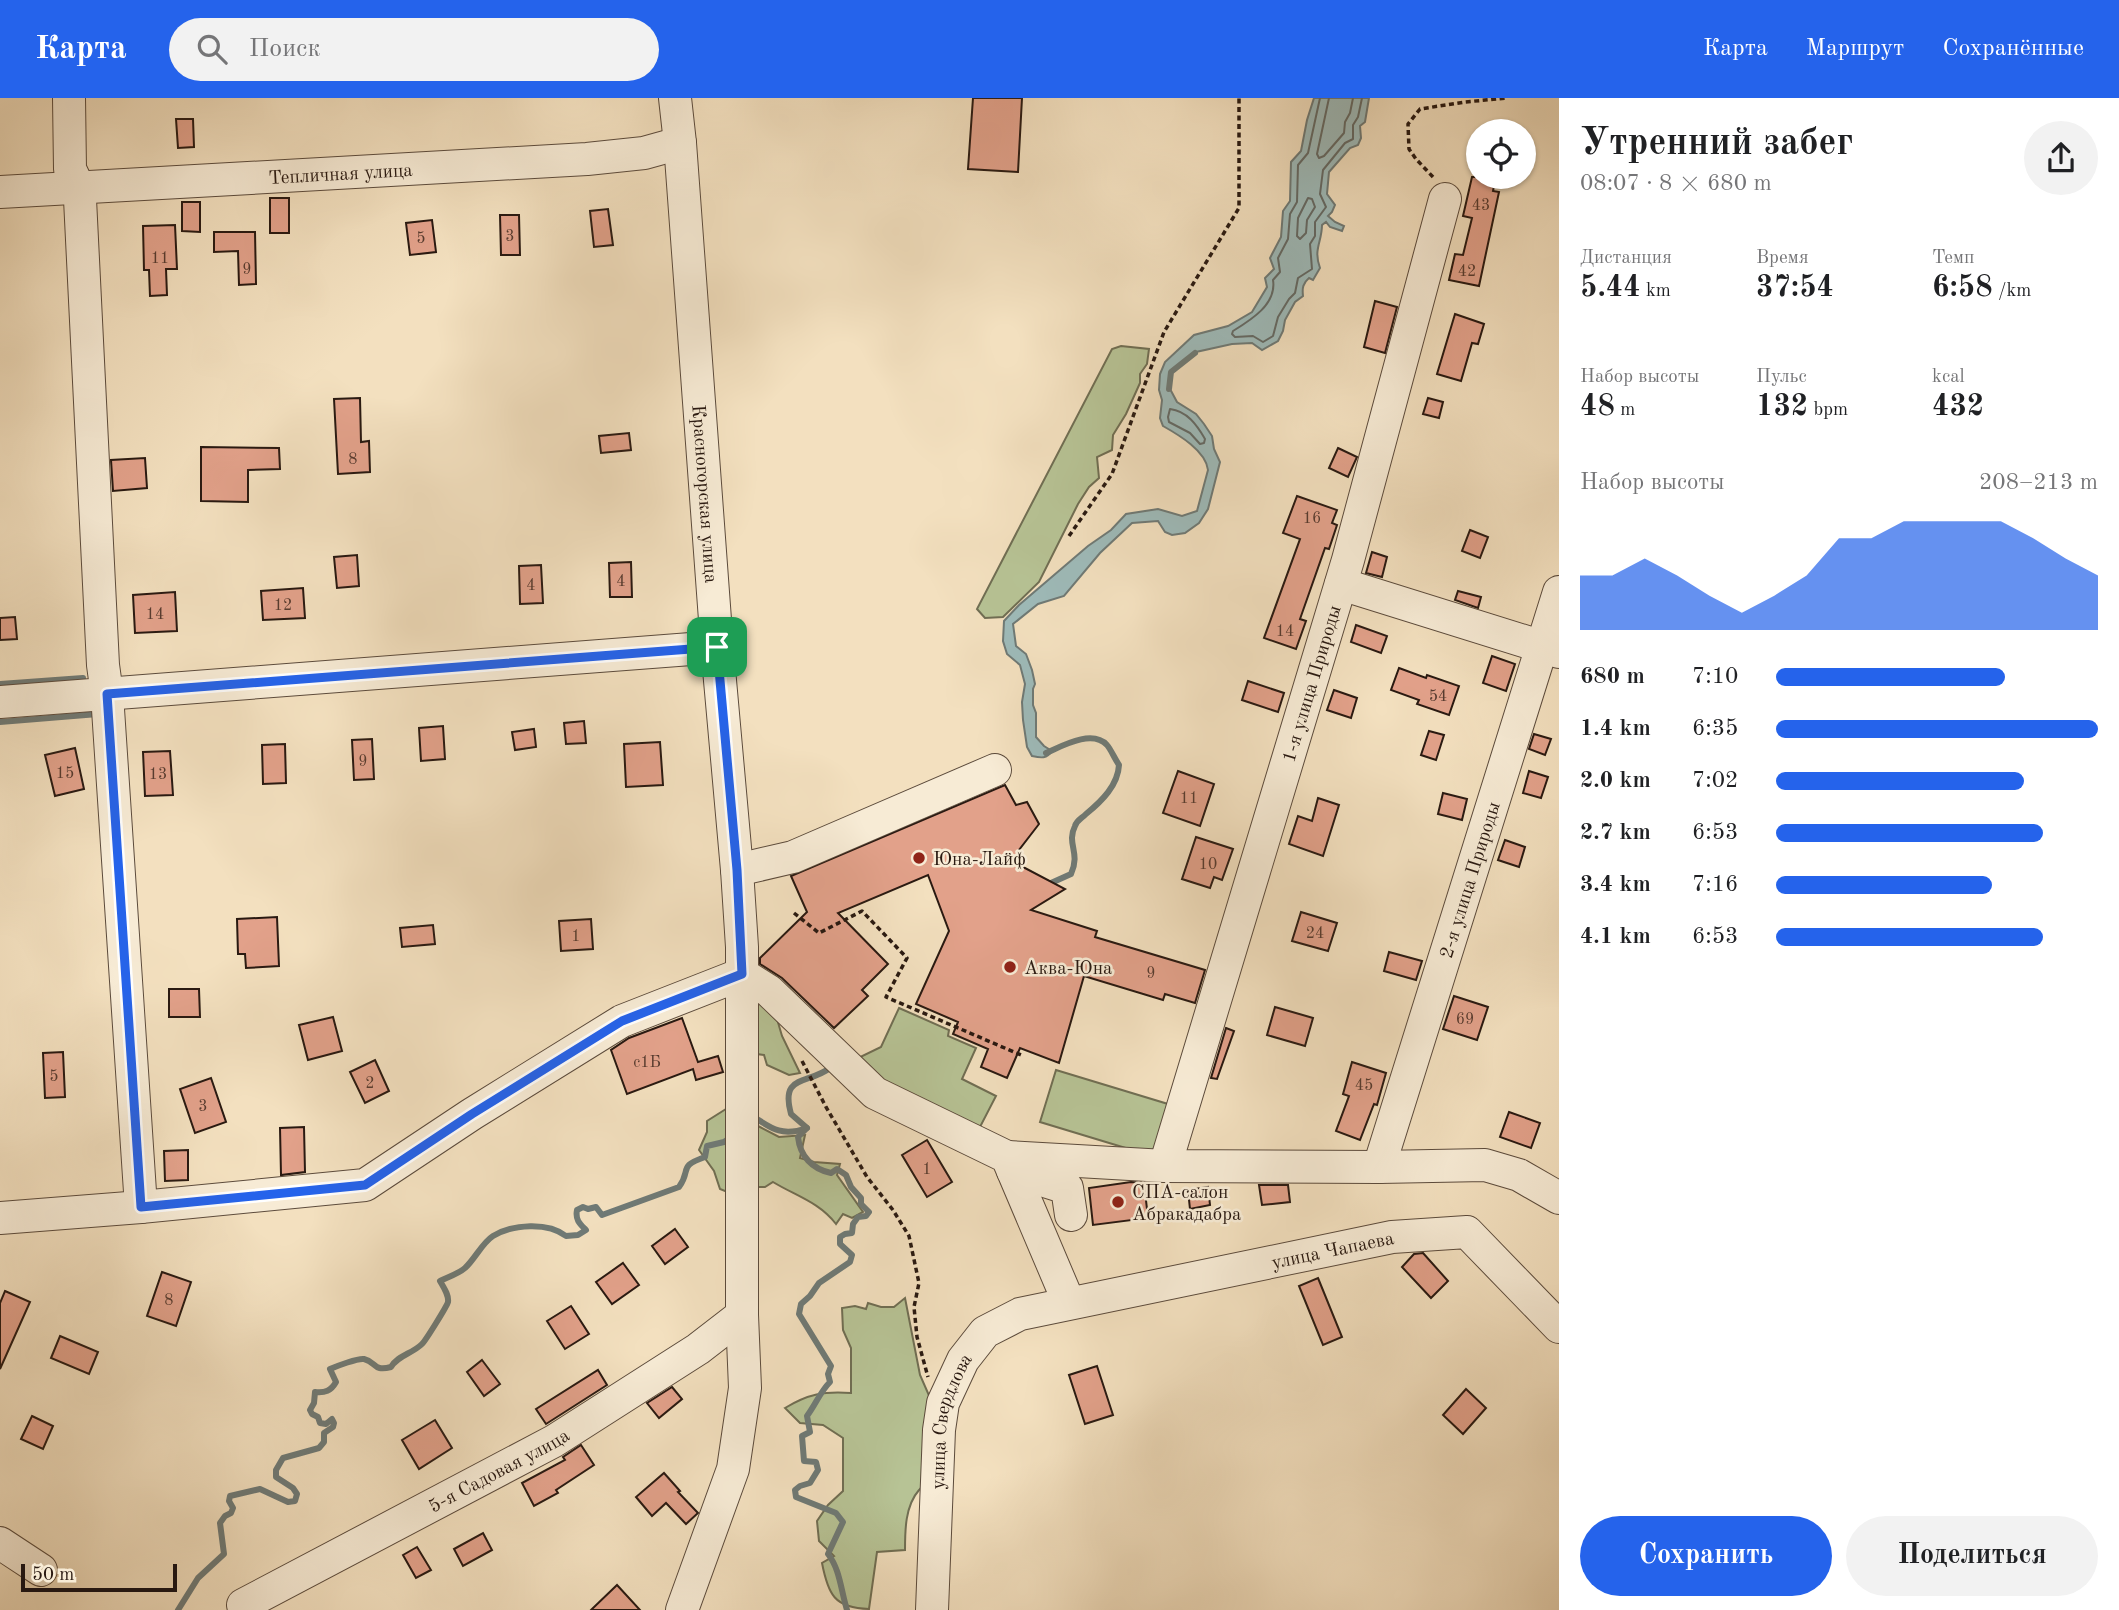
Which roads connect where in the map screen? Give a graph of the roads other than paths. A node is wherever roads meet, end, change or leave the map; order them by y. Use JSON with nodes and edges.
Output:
{"nodes":[{"id":1,"x":69,"y":98,"type":"edge"},
{"id":2,"x":675,"y":98,"type":"edge"},
{"id":3,"x":680,"y":143,"type":"junction"},
{"id":4,"x":78,"y":186,"type":"junction"},
{"id":5,"x":0,"y":192,"type":"edge"},
{"id":6,"x":1445,"y":199,"type":"road end"},
{"id":7,"x":1341,"y":584,"type":"junction"},
{"id":8,"x":1559,"y":592,"type":"edge"},
{"id":9,"x":717,"y":647,"type":"junction"},
{"id":10,"x":1550,"y":650,"type":"edge"},
{"id":11,"x":107,"y":694,"type":"junction"},
{"id":12,"x":0,"y":702,"type":"edge"},
{"id":13,"x":995,"y":771,"type":"dead end"},
{"id":14,"x":737,"y":870,"type":"junction"},
{"id":15,"x":742,"y":974,"type":"junction"},
{"id":16,"x":1010,"y":1164,"type":"junction"},
{"id":17,"x":1165,"y":1166,"type":"junction"},
{"id":18,"x":1379,"y":1167,"type":"junction"},
{"id":19,"x":1559,"y":1198,"type":"edge"},
{"id":20,"x":141,"y":1207,"type":"junction"},
{"id":21,"x":1071,"y":1214,"type":"dead end"},
{"id":22,"x":0,"y":1218,"type":"edge"},
{"id":23,"x":1069,"y":1303,"type":"junction"},
{"id":24,"x":742,"y":1315,"type":"junction"},
{"id":25,"x":1559,"y":1327,"type":"edge"},
{"id":26,"x":0,"y":1543,"type":"edge"},
{"id":27,"x":41,"y":1570,"type":"dead end"},
{"id":28,"x":243,"y":1605,"type":"dead end"},
{"id":29,"x":682,"y":1610,"type":"edge"},
{"id":30,"x":932,"y":1610,"type":"edge"}],
"edges":[{"from":1,"to":4,"type":"street"},
{"from":2,"to":3,"type":"street","name":"Красногорская улица"},
{"from":3,"to":4,"type":"street","name":"Тепличная улица"},
{"from":3,"to":9,"type":"street","name":"Красногорская улица"},
{"from":4,"to":5,"type":"street","name":"Тепличная улица"},
{"from":4,"to":11,"type":"street"},
{"from":6,"to":7,"type":"street","name":"1-я улица Природы"},
{"from":7,"to":10,"type":"street"},
{"from":7,"to":17,"type":"street","name":"1-я улица Природы"},
{"from":8,"to":10,"type":"street","name":"2-я улица Природы"},
{"from":9,"to":11,"type":"street"},
{"from":9,"to":14,"type":"street","name":"Красногорская улица"},
{"from":10,"to":18,"type":"street","name":"2-я улица Природы"},
{"from":11,"to":12,"type":"street"},
{"from":11,"to":20,"type":"street"},
{"from":13,"to":14,"type":"street"},
{"from":14,"to":15,"type":"street","name":"Красногорская улица"},
{"from":15,"to":16,"type":"street"},
{"from":15,"to":20,"type":"street"},
{"from":15,"to":24,"type":"street","name":"Красногорская улица"},
{"from":16,"to":17,"type":"street"},
{"from":16,"to":21,"type":"street"},
{"from":16,"to":23,"type":"street"},
{"from":17,"to":18,"type":"street"},
{"from":18,"to":19,"type":"street"},
{"from":20,"to":22,"type":"street"},
{"from":23,"to":25,"type":"street","name":"улица Чапаева"},
{"from":23,"to":30,"type":"street","name":"улица Свердлова"},
{"from":24,"to":28,"type":"street","name":"5-я Садовая улица"},
{"from":24,"to":29,"type":"street","name":"Красногорская улица"},
{"from":26,"to":27,"type":"street"}]}
